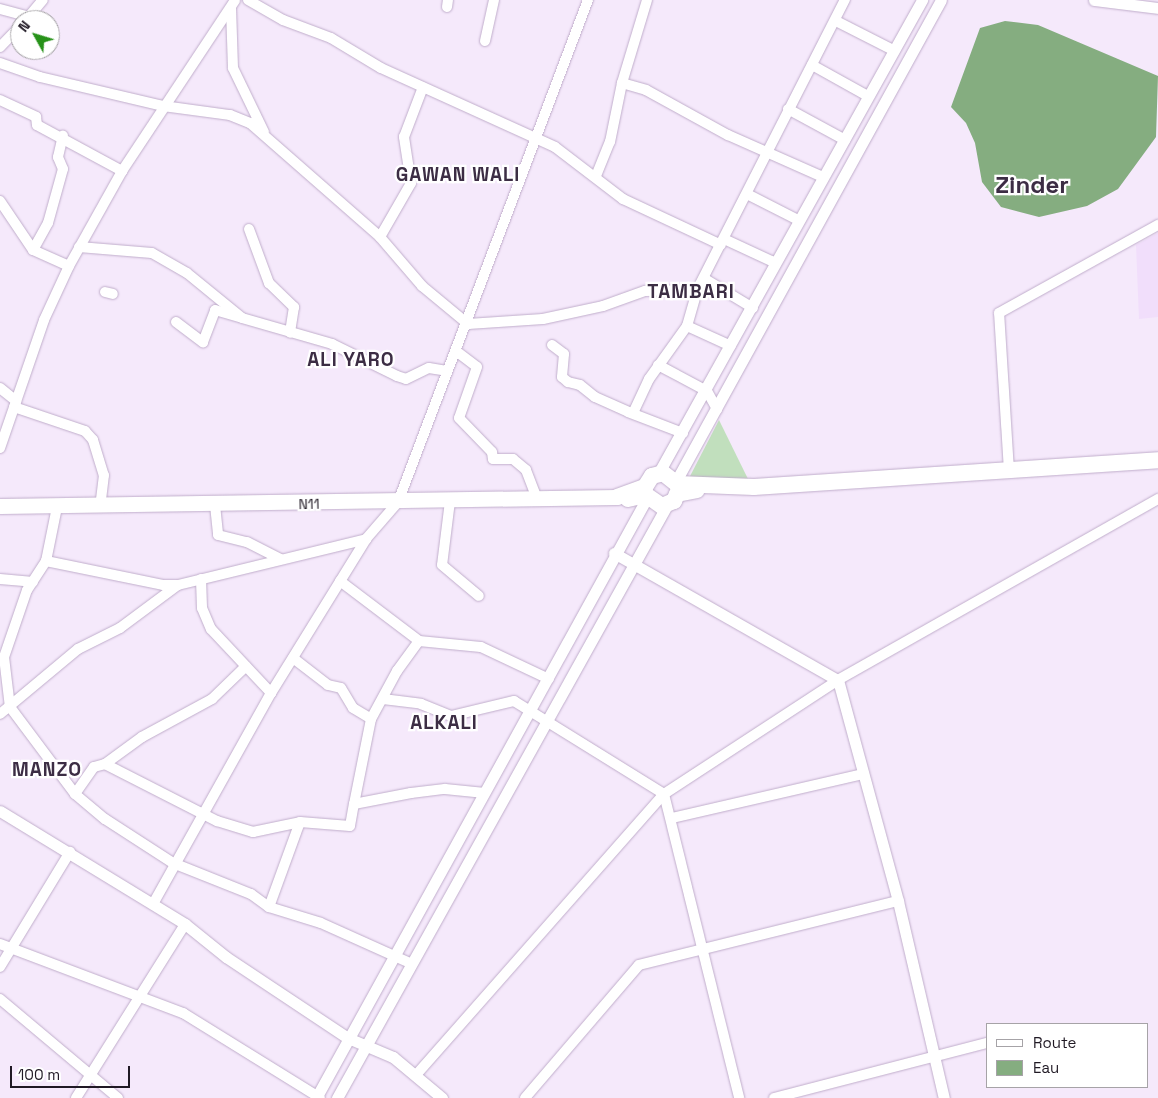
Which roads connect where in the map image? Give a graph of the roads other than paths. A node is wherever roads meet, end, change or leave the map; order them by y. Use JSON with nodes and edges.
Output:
{"nodes":[{"id":1,"x":43,"y":0,"type":"edge"},
{"id":2,"x":248,"y":0,"type":"edge"},
{"id":3,"x":494,"y":0,"type":"edge"},
{"id":4,"x":588,"y":0,"type":"edge"},
{"id":5,"x":647,"y":0,"type":"edge"},
{"id":6,"x":845,"y":0,"type":"edge"},
{"id":7,"x":922,"y":0,"type":"edge"},
{"id":8,"x":941,"y":0,"type":"edge"},
{"id":9,"x":1094,"y":0,"type":"edge"},
{"id":10,"x":233,"y":4,"type":"edge"},
{"id":11,"x":1158,"y":8,"type":"edge"},
{"id":12,"x":35,"y":10,"type":"edge"},
{"id":13,"x":836,"y":21,"type":"junction"},
{"id":14,"x":10,"y":36,"type":"edge"},
{"id":15,"x":484,"y":41,"type":"dead end"},
{"id":16,"x":0,"y":47,"type":"edge"},
{"id":17,"x":893,"y":50,"type":"junction"},
{"id":18,"x":0,"y":64,"type":"edge"},
{"id":19,"x":812,"y":66,"type":"junction"},
{"id":20,"x":622,"y":82,"type":"junction"},
{"id":21,"x":423,"y":87,"type":"junction"},
{"id":22,"x":868,"y":96,"type":"junction"},
{"id":23,"x":0,"y":100,"type":"edge"},
{"id":24,"x":163,"y":106,"type":"junction"},
{"id":25,"x":788,"y":109,"type":"junction"},
{"id":26,"x":63,"y":136,"type":"junction"},
{"id":27,"x":267,"y":137,"type":"junction"},
{"id":28,"x":535,"y":137,"type":"junction"},
{"id":29,"x":845,"y":140,"type":"junction"},
{"id":30,"x":767,"y":149,"type":"junction"},
{"id":31,"x":122,"y":171,"type":"junction"},
{"id":32,"x":596,"y":176,"type":"junction"},
{"id":33,"x":823,"y":177,"type":"junction"},
{"id":34,"x":747,"y":194,"type":"junction"},
{"id":35,"x":0,"y":201,"type":"edge"},
{"id":36,"x":798,"y":220,"type":"junction"},
{"id":37,"x":1158,"y":225,"type":"edge"},
{"id":38,"x":249,"y":229,"type":"dead end"},
{"id":39,"x":380,"y":237,"type":"junction"},
{"id":40,"x":722,"y":242,"type":"junction"},
{"id":41,"x":79,"y":247,"type":"junction"},
{"id":42,"x":33,"y":250,"type":"junction"},
{"id":43,"x":776,"y":263,"type":"junction"},
{"id":44,"x":69,"y":266,"type":"junction"},
{"id":45,"x":705,"y":279,"type":"junction"},
{"id":46,"x":697,"y":290,"type":"junction"},
{"id":47,"x":753,"y":308,"type":"junction"},
{"id":48,"x":242,"y":318,"type":"junction"},
{"id":49,"x":176,"y":322,"type":"dead end"},
{"id":50,"x":468,"y":324,"type":"junction"},
{"id":51,"x":687,"y":326,"type":"junction"},
{"id":52,"x":290,"y":333,"type":"junction"},
{"id":53,"x":552,"y":345,"type":"dead end"},
{"id":54,"x":731,"y":346,"type":"junction"},
{"id":55,"x":456,"y":351,"type":"junction"},
{"id":56,"x":658,"y":365,"type":"junction"},
{"id":57,"x":447,"y":371,"type":"junction"},
{"id":58,"x":0,"y":388,"type":"edge"},
{"id":59,"x":707,"y":391,"type":"junction"},
{"id":60,"x":15,"y":404,"type":"junction"},
{"id":61,"x":717,"y":409,"type":"junction"},
{"id":62,"x":634,"y":411,"type":"junction"},
{"id":63,"x":683,"y":433,"type":"junction"},
{"id":64,"x":0,"y":448,"type":"edge"},
{"id":65,"x":1158,"y":460,"type":"edge"},
{"id":66,"x":1009,"y":471,"type":"junction"},
{"id":67,"x":658,"y":474,"type":"junction"},
{"id":68,"x":674,"y":491,"type":"junction"},
{"id":69,"x":646,"y":493,"type":"junction"},
{"id":70,"x":617,"y":497,"type":"joint"},
{"id":71,"x":537,"y":498,"type":"junction"},
{"id":72,"x":1158,"y":499,"type":"edge"},
{"id":73,"x":450,"y":501,"type":"junction"},
{"id":74,"x":398,"y":502,"type":"junction"},
{"id":75,"x":215,"y":505,"type":"junction"},
{"id":76,"x":0,"y":506,"type":"edge"},
{"id":77,"x":100,"y":506,"type":"junction"},
{"id":78,"x":57,"y":507,"type":"junction"},
{"id":79,"x":366,"y":539,"type":"junction"},
{"id":80,"x":614,"y":553,"type":"junction"},
{"id":81,"x":281,"y":559,"type":"junction"},
{"id":82,"x":46,"y":561,"type":"junction"},
{"id":83,"x":634,"y":566,"type":"junction"},
{"id":84,"x":0,"y":579,"type":"edge"},
{"id":85,"x":201,"y":579,"type":"junction"},
{"id":86,"x":340,"y":581,"type":"junction"},
{"id":87,"x":33,"y":582,"type":"junction"},
{"id":88,"x":178,"y":584,"type":"junction"},
{"id":89,"x":479,"y":596,"type":"dead end"},
{"id":90,"x":419,"y":641,"type":"junction"},
{"id":91,"x":2,"y":656,"type":"edge"},
{"id":92,"x":294,"y":658,"type":"junction"},
{"id":93,"x":246,"y":666,"type":"junction"},
{"id":94,"x":549,"y":680,"type":"junction"},
{"id":95,"x":838,"y":680,"type":"junction"},
{"id":96,"x":270,"y":693,"type":"junction"},
{"id":97,"x":383,"y":699,"type":"junction"},
{"id":98,"x":10,"y":707,"type":"junction"},
{"id":99,"x":532,"y":712,"type":"junction"},
{"id":100,"x":0,"y":714,"type":"edge"},
{"id":101,"x":371,"y":720,"type":"junction"},
{"id":102,"x":544,"y":721,"type":"junction"},
{"id":103,"x":105,"y":764,"type":"junction"},
{"id":104,"x":862,"y":774,"type":"junction"},
{"id":105,"x":485,"y":793,"type":"junction"},
{"id":106,"x":75,"y":794,"type":"junction"},
{"id":107,"x":664,"y":794,"type":"junction"},
{"id":108,"x":354,"y":804,"type":"junction"},
{"id":109,"x":0,"y":811,"type":"edge"},
{"id":110,"x":202,"y":811,"type":"junction"},
{"id":111,"x":672,"y":818,"type":"junction"},
{"id":112,"x":300,"y":822,"type":"junction"},
{"id":113,"x":70,"y":852,"type":"junction"},
{"id":114,"x":173,"y":863,"type":"junction"},
{"id":115,"x":898,"y":902,"type":"junction"},
{"id":116,"x":153,"y":904,"type":"junction"},
{"id":117,"x":269,"y":907,"type":"junction"},
{"id":118,"x":185,"y":924,"type":"junction"},
{"id":119,"x":0,"y":944,"type":"edge"},
{"id":120,"x":10,"y":948,"type":"junction"},
{"id":121,"x":704,"y":948,"type":"junction"},
{"id":122,"x":395,"y":957,"type":"junction"},
{"id":123,"x":410,"y":963,"type":"junction"},
{"id":124,"x":0,"y":967,"type":"edge"},
{"id":125,"x":142,"y":998,"type":"junction"},
{"id":126,"x":0,"y":999,"type":"edge"},
{"id":127,"x":348,"y":1038,"type":"junction"},
{"id":128,"x":986,"y":1043,"type":"edge"},
{"id":129,"x":366,"y":1047,"type":"junction"},
{"id":130,"x":934,"y":1056,"type":"junction"},
{"id":131,"x":416,"y":1075,"type":"junction"},
{"id":132,"x":90,"y":1076,"type":"junction"},
{"id":133,"x":318,"y":1097,"type":"edge"},
{"id":134,"x":76,"y":1098,"type":"edge"},
{"id":135,"x":118,"y":1098,"type":"edge"},
{"id":136,"x":337,"y":1098,"type":"edge"},
{"id":137,"x":442,"y":1098,"type":"edge"},
{"id":138,"x":525,"y":1098,"type":"edge"},
{"id":139,"x":739,"y":1098,"type":"edge"},
{"id":140,"x":774,"y":1098,"type":"edge"},
{"id":141,"x":944,"y":1098,"type":"edge"}],
"edges":[{"from":1,"to":12,"type":"street"},
{"from":2,"to":21,"type":"street"},
{"from":3,"to":15,"type":"street"},
{"from":4,"to":28,"type":"street"},
{"from":5,"to":20,"type":"street"},
{"from":6,"to":13,"type":"street"},
{"from":7,"to":17,"type":"street"},
{"from":8,"to":61,"type":"street"},
{"from":9,"to":11,"type":"street"},
{"from":10,"to":24,"type":"street"},
{"from":10,"to":27,"type":"street"},
{"from":13,"to":17,"type":"street"},
{"from":13,"to":19,"type":"street"},
{"from":14,"to":16,"type":"street"},
{"from":17,"to":22,"type":"street"},
{"from":18,"to":24,"type":"street"},
{"from":19,"to":22,"type":"street"},
{"from":19,"to":25,"type":"street"},
{"from":20,"to":30,"type":"street"},
{"from":20,"to":32,"type":"street"},
{"from":21,"to":28,"type":"street"},
{"from":21,"to":39,"type":"street"},
{"from":22,"to":29,"type":"street"},
{"from":23,"to":26,"type":"street"},
{"from":24,"to":27,"type":"street"},
{"from":24,"to":31,"type":"street"},
{"from":25,"to":29,"type":"street"},
{"from":25,"to":30,"type":"street"},
{"from":26,"to":31,"type":"street"},
{"from":26,"to":42,"type":"street"},
{"from":27,"to":39,"type":"street"},
{"from":28,"to":32,"type":"street"},
{"from":28,"to":50,"type":"street"},
{"from":29,"to":33,"type":"street"},
{"from":30,"to":33,"type":"street"},
{"from":30,"to":34,"type":"street"},
{"from":31,"to":41,"type":"street"},
{"from":32,"to":40,"type":"street"},
{"from":33,"to":36,"type":"street"},
{"from":34,"to":36,"type":"street"},
{"from":34,"to":40,"type":"street"},
{"from":35,"to":42,"type":"street"},
{"from":36,"to":43,"type":"street"},
{"from":37,"to":66,"type":"street"},
{"from":38,"to":52,"type":"street"},
{"from":39,"to":50,"type":"street"},
{"from":40,"to":43,"type":"street"},
{"from":40,"to":45,"type":"street"},
{"from":41,"to":44,"type":"street"},
{"from":41,"to":48,"type":"street"},
{"from":42,"to":44,"type":"street"},
{"from":43,"to":47,"type":"street"},
{"from":44,"to":60,"type":"street"},
{"from":45,"to":46,"type":"street"},
{"from":45,"to":47,"type":"street"},
{"from":46,"to":50,"type":"street"},
{"from":46,"to":51,"type":"street"},
{"from":47,"to":54,"type":"street"},
{"from":48,"to":49,"type":"street"},
{"from":48,"to":52,"type":"street"},
{"from":50,"to":55,"type":"street"},
{"from":51,"to":54,"type":"street"},
{"from":51,"to":56,"type":"street"},
{"from":52,"to":57,"type":"street"},
{"from":53,"to":62,"type":"street"},
{"from":54,"to":59,"type":"street"},
{"from":55,"to":57,"type":"street"},
{"from":55,"to":71,"type":"street"},
{"from":56,"to":59,"type":"street"},
{"from":56,"to":62,"type":"street"},
{"from":57,"to":74,"type":"street"},
{"from":58,"to":60,"type":"street"},
{"from":59,"to":61,"type":"street"},
{"from":59,"to":63,"type":"street"},
{"from":60,"to":64,"type":"street"},
{"from":60,"to":77,"type":"street"},
{"from":61,"to":68,"type":"street"},
{"from":62,"to":63,"type":"street"},
{"from":63,"to":67,"type":"street"},
{"from":65,"to":66,"type":"highway"},
{"from":66,"to":68,"type":"highway"},
{"from":67,"to":68,"type":"highway"},
{"from":67,"to":69,"type":"highway"},
{"from":68,"to":69,"type":"highway"},
{"from":68,"to":83,"type":"street"},
{"from":69,"to":70,"type":"highway"},
{"from":69,"to":80,"type":"street"},
{"from":70,"to":71,"type":"main road","name":"N11"},
{"from":71,"to":73,"type":"main road","name":"N11"},
{"from":72,"to":95,"type":"street"},
{"from":73,"to":74,"type":"main road","name":"N11"},
{"from":73,"to":89,"type":"street"},
{"from":74,"to":75,"type":"main road","name":"N11"},
{"from":74,"to":79,"type":"street"},
{"from":75,"to":77,"type":"main road","name":"N11"},
{"from":75,"to":81,"type":"street"},
{"from":76,"to":78,"type":"main road","name":"N11"},
{"from":77,"to":78,"type":"main road","name":"N11"},
{"from":78,"to":82,"type":"street"},
{"from":79,"to":81,"type":"street"},
{"from":79,"to":86,"type":"street"},
{"from":80,"to":83,"type":"street"},
{"from":80,"to":94,"type":"street"},
{"from":81,"to":85,"type":"street"},
{"from":82,"to":87,"type":"street"},
{"from":82,"to":88,"type":"street"},
{"from":83,"to":95,"type":"street"},
{"from":83,"to":102,"type":"street"},
{"from":84,"to":87,"type":"street"},
{"from":85,"to":88,"type":"street"},
{"from":85,"to":93,"type":"street"},
{"from":86,"to":90,"type":"street"},
{"from":86,"to":92,"type":"street"},
{"from":87,"to":91,"type":"street"},
{"from":88,"to":98,"type":"street"},
{"from":90,"to":94,"type":"street"},
{"from":90,"to":97,"type":"street"},
{"from":91,"to":98,"type":"street"},
{"from":92,"to":96,"type":"street"},
{"from":92,"to":101,"type":"street"},
{"from":93,"to":96,"type":"street"},
{"from":93,"to":103,"type":"street"},
{"from":94,"to":99,"type":"street"},
{"from":95,"to":104,"type":"street"},
{"from":95,"to":107,"type":"street"},
{"from":96,"to":110,"type":"street"},
{"from":97,"to":99,"type":"street"},
{"from":97,"to":101,"type":"street"},
{"from":98,"to":100,"type":"street"},
{"from":98,"to":106,"type":"street"},
{"from":99,"to":102,"type":"street"},
{"from":99,"to":105,"type":"street"},
{"from":101,"to":108,"type":"street"},
{"from":102,"to":107,"type":"street"},
{"from":102,"to":123,"type":"street"},
{"from":103,"to":106,"type":"street"},
{"from":103,"to":110,"type":"street"},
{"from":104,"to":111,"type":"street"},
{"from":104,"to":115,"type":"street"},
{"from":105,"to":108,"type":"street"},
{"from":105,"to":122,"type":"street"},
{"from":106,"to":114,"type":"street"},
{"from":107,"to":111,"type":"street"},
{"from":107,"to":131,"type":"street"},
{"from":108,"to":112,"type":"street"},
{"from":109,"to":113,"type":"street"},
{"from":110,"to":112,"type":"street"},
{"from":110,"to":114,"type":"street"},
{"from":111,"to":121,"type":"street"},
{"from":112,"to":117,"type":"street"},
{"from":113,"to":116,"type":"street"},
{"from":113,"to":120,"type":"street"},
{"from":114,"to":116,"type":"street"},
{"from":114,"to":117,"type":"street"},
{"from":115,"to":121,"type":"street"},
{"from":115,"to":130,"type":"street"},
{"from":116,"to":118,"type":"street"},
{"from":117,"to":122,"type":"street"},
{"from":118,"to":125,"type":"street"},
{"from":118,"to":127,"type":"street"},
{"from":119,"to":120,"type":"street"},
{"from":120,"to":124,"type":"street"},
{"from":120,"to":125,"type":"street"},
{"from":121,"to":138,"type":"street"},
{"from":121,"to":139,"type":"street"},
{"from":122,"to":123,"type":"street"},
{"from":122,"to":127,"type":"street"},
{"from":123,"to":129,"type":"street"},
{"from":125,"to":132,"type":"street"},
{"from":125,"to":133,"type":"street"},
{"from":126,"to":132,"type":"street"},
{"from":127,"to":129,"type":"street"},
{"from":127,"to":133,"type":"street"},
{"from":128,"to":130,"type":"street"},
{"from":129,"to":131,"type":"street"},
{"from":129,"to":136,"type":"street"},
{"from":130,"to":140,"type":"street"},
{"from":130,"to":141,"type":"street"},
{"from":131,"to":137,"type":"street"},
{"from":132,"to":134,"type":"street"},
{"from":132,"to":135,"type":"street"}]}
